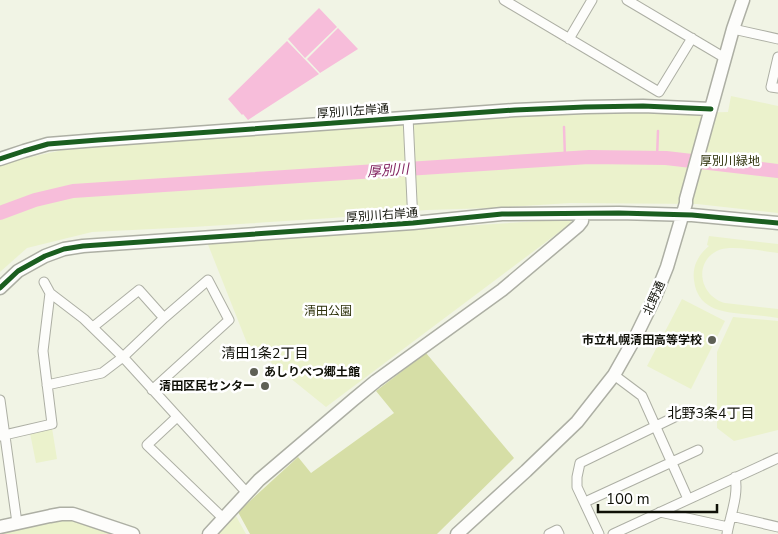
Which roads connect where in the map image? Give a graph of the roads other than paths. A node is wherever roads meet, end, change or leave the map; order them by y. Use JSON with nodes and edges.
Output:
{"nodes":[{"id":1,"x":504,"y":0,"type":"edge"},
{"id":2,"x":592,"y":0,"type":"edge"},
{"id":3,"x":627,"y":0,"type":"edge"},
{"id":4,"x":744,"y":0,"type":"edge"},
{"id":5,"x":733,"y":29,"type":"junction"},
{"id":6,"x":692,"y":38,"type":"junction"},
{"id":7,"x":569,"y":39,"type":"junction"},
{"id":8,"x":778,"y":39,"type":"edge"},
{"id":9,"x":778,"y":57,"type":"edge"},
{"id":10,"x":725,"y":58,"type":"junction"},
{"id":11,"x":778,"y":88,"type":"edge"},
{"id":12,"x":711,"y":109,"type":"junction"},
{"id":13,"x":408,"y":118,"type":"junction"},
{"id":14,"x":0,"y":159,"type":"edge"},
{"id":15,"x":582,"y":214,"type":"junction"},
{"id":16,"x":683,"y":215,"type":"junction"},
{"id":17,"x":413,"y":223,"type":"junction"},
{"id":18,"x":778,"y":223,"type":"edge"},
{"id":19,"x":44,"y":282,"type":"dead end"},
{"id":20,"x":0,"y":288,"type":"edge"},
{"id":21,"x":50,"y":294,"type":"junction"},
{"id":22,"x":164,"y":318,"type":"junction"},
{"id":23,"x":93,"y":327,"type":"junction"},
{"id":24,"x":123,"y":357,"type":"junction"},
{"id":25,"x":614,"y":375,"type":"junction"},
{"id":26,"x":47,"y":385,"type":"junction"},
{"id":27,"x":152,"y":390,"type":"junction"},
{"id":28,"x":0,"y":400,"type":"edge"},
{"id":29,"x":687,"y":412,"type":"dead end"},
{"id":30,"x":177,"y":417,"type":"junction"},
{"id":31,"x":655,"y":427,"type":"junction"},
{"id":32,"x":2,"y":435,"type":"edge"},
{"id":33,"x":698,"y":450,"type":"dead end"},
{"id":34,"x":778,"y":458,"type":"edge"},
{"id":35,"x":671,"y":462,"type":"junction"},
{"id":36,"x":735,"y":477,"type":"junction"},
{"id":37,"x":247,"y":493,"type":"junction"},
{"id":38,"x":688,"y":499,"type":"junction"},
{"id":39,"x":585,"y":502,"type":"junction"},
{"id":40,"x":660,"y":512,"type":"junction"},
{"id":41,"x":732,"y":516,"type":"junction"},
{"id":42,"x":224,"y":519,"type":"junction"},
{"id":43,"x":17,"y":523,"type":"junction"},
{"id":44,"x":778,"y":526,"type":"edge"},
{"id":45,"x":0,"y":527,"type":"edge"},
{"id":46,"x":727,"y":530,"type":"edge"},
{"id":47,"x":619,"y":533,"type":"edge"},
{"id":48,"x":133,"y":534,"type":"edge"},
{"id":49,"x":210,"y":534,"type":"edge"},
{"id":50,"x":457,"y":534,"type":"edge"},
{"id":51,"x":549,"y":534,"type":"edge"},
{"id":52,"x":559,"y":534,"type":"edge"},
{"id":53,"x":599,"y":534,"type":"edge"}],
"edges":[{"from":1,"to":7,"type":"street"},
{"from":2,"to":7,"type":"street"},
{"from":3,"to":6,"type":"street"},
{"from":4,"to":5,"type":"street","name":"北野通"},
{"from":5,"to":8,"type":"street"},
{"from":5,"to":10,"type":"street","name":"北野通"},
{"from":6,"to":7,"type":"street"},
{"from":6,"to":10,"type":"street"},
{"from":9,"to":11,"type":"street"},
{"from":10,"to":12,"type":"street","name":"北野通"},
{"from":12,"to":13,"type":"street","name":"厚別川左岸通"},
{"from":12,"to":16,"type":"street","name":"北野通"},
{"from":13,"to":14,"type":"street","name":"厚別川左岸通"},
{"from":13,"to":17,"type":"street"},
{"from":15,"to":16,"type":"street","name":"厚別川右岸通"},
{"from":15,"to":17,"type":"street","name":"厚別川右岸通"},
{"from":15,"to":37,"type":"street"},
{"from":16,"to":18,"type":"street","name":"厚別川右岸通"},
{"from":16,"to":25,"type":"street","name":"北野通"},
{"from":17,"to":20,"type":"street","name":"厚別川右岸通"},
{"from":19,"to":21,"type":"street"},
{"from":21,"to":23,"type":"street"},
{"from":21,"to":26,"type":"street"},
{"from":22,"to":23,"type":"street"},
{"from":22,"to":24,"type":"street"},
{"from":22,"to":27,"type":"street"},
{"from":23,"to":24,"type":"street"},
{"from":24,"to":26,"type":"street"},
{"from":24,"to":27,"type":"street"},
{"from":25,"to":31,"type":"street"},
{"from":25,"to":50,"type":"street","name":"北野通"},
{"from":26,"to":32,"type":"street"},
{"from":27,"to":30,"type":"street"},
{"from":28,"to":32,"type":"street"},
{"from":29,"to":31,"type":"street"},
{"from":30,"to":37,"type":"street"},
{"from":30,"to":42,"type":"street"},
{"from":31,"to":35,"type":"street"},
{"from":31,"to":39,"type":"street"},
{"from":32,"to":43,"type":"street"},
{"from":33,"to":35,"type":"street"},
{"from":34,"to":36,"type":"street"},
{"from":35,"to":38,"type":"street"},
{"from":35,"to":39,"type":"street"},
{"from":36,"to":38,"type":"street"},
{"from":36,"to":41,"type":"street"},
{"from":37,"to":42,"type":"street"},
{"from":38,"to":40,"type":"street"},
{"from":39,"to":53,"type":"street"},
{"from":40,"to":46,"type":"street"},
{"from":40,"to":47,"type":"street"},
{"from":41,"to":44,"type":"street"},
{"from":41,"to":46,"type":"street"},
{"from":42,"to":49,"type":"street"},
{"from":43,"to":45,"type":"street"},
{"from":43,"to":48,"type":"street"},
{"from":51,"to":52,"type":"street"}]}
